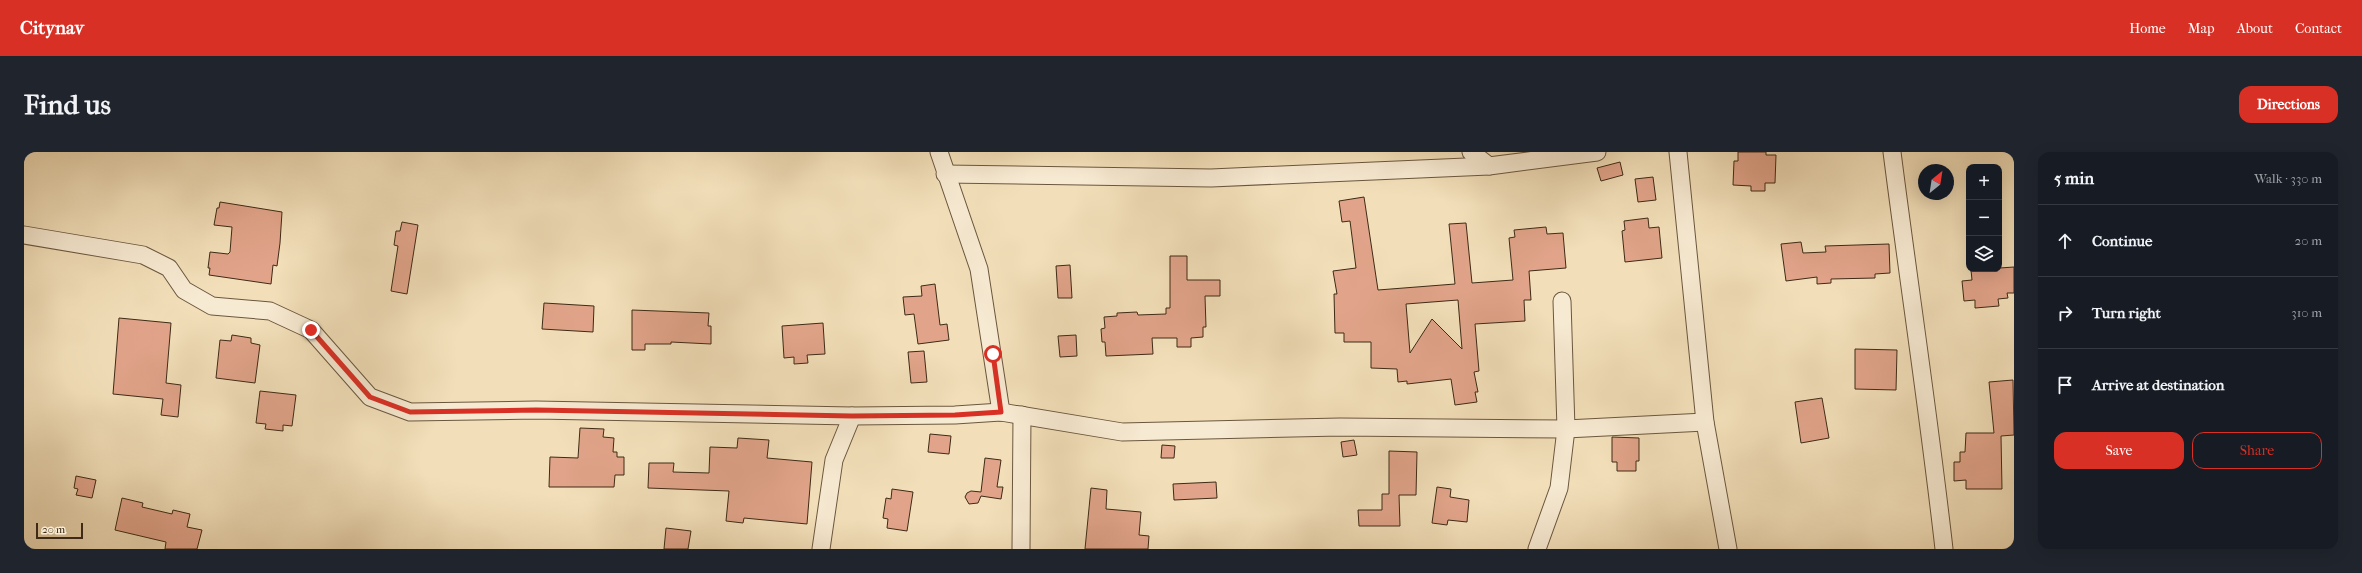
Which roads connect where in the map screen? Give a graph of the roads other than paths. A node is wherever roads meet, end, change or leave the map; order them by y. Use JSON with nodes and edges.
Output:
{"nodes":[{"id":1,"x":939,"y":152,"type":"edge"},
{"id":2,"x":1472,"y":152,"type":"edge"},
{"id":3,"x":1598,"y":152,"type":"edge"},
{"id":4,"x":1678,"y":152,"type":"edge"},
{"id":5,"x":1892,"y":152,"type":"edge"},
{"id":6,"x":1489,"y":166,"type":"junction"},
{"id":7,"x":945,"y":174,"type":"junction"},
{"id":8,"x":24,"y":235,"type":"edge"},
{"id":9,"x":1562,"y":301,"type":"dead end"},
{"id":10,"x":1001,"y":412,"type":"junction"},
{"id":11,"x":1022,"y":415,"type":"junction"},
{"id":12,"x":852,"y":416,"type":"junction"},
{"id":13,"x":1705,"y":422,"type":"junction"},
{"id":14,"x":1566,"y":429,"type":"junction"},
{"id":15,"x":821,"y":549,"type":"edge"},
{"id":16,"x":1021,"y":549,"type":"edge"},
{"id":17,"x":1537,"y":549,"type":"edge"},
{"id":18,"x":1728,"y":549,"type":"edge"},
{"id":19,"x":1944,"y":549,"type":"edge"}],
"edges":[{"from":1,"to":7,"type":"street"},
{"from":2,"to":6,"type":"street"},
{"from":3,"to":6,"type":"street"},
{"from":4,"to":13,"type":"street"},
{"from":5,"to":19,"type":"street"},
{"from":6,"to":7,"type":"street"},
{"from":7,"to":10,"type":"street"},
{"from":8,"to":12,"type":"street"},
{"from":9,"to":14,"type":"street"},
{"from":10,"to":11,"type":"street"},
{"from":10,"to":12,"type":"street"},
{"from":11,"to":14,"type":"street"},
{"from":11,"to":16,"type":"street"},
{"from":12,"to":15,"type":"street"},
{"from":13,"to":14,"type":"street"},
{"from":13,"to":18,"type":"street"},
{"from":14,"to":17,"type":"street"}]}
